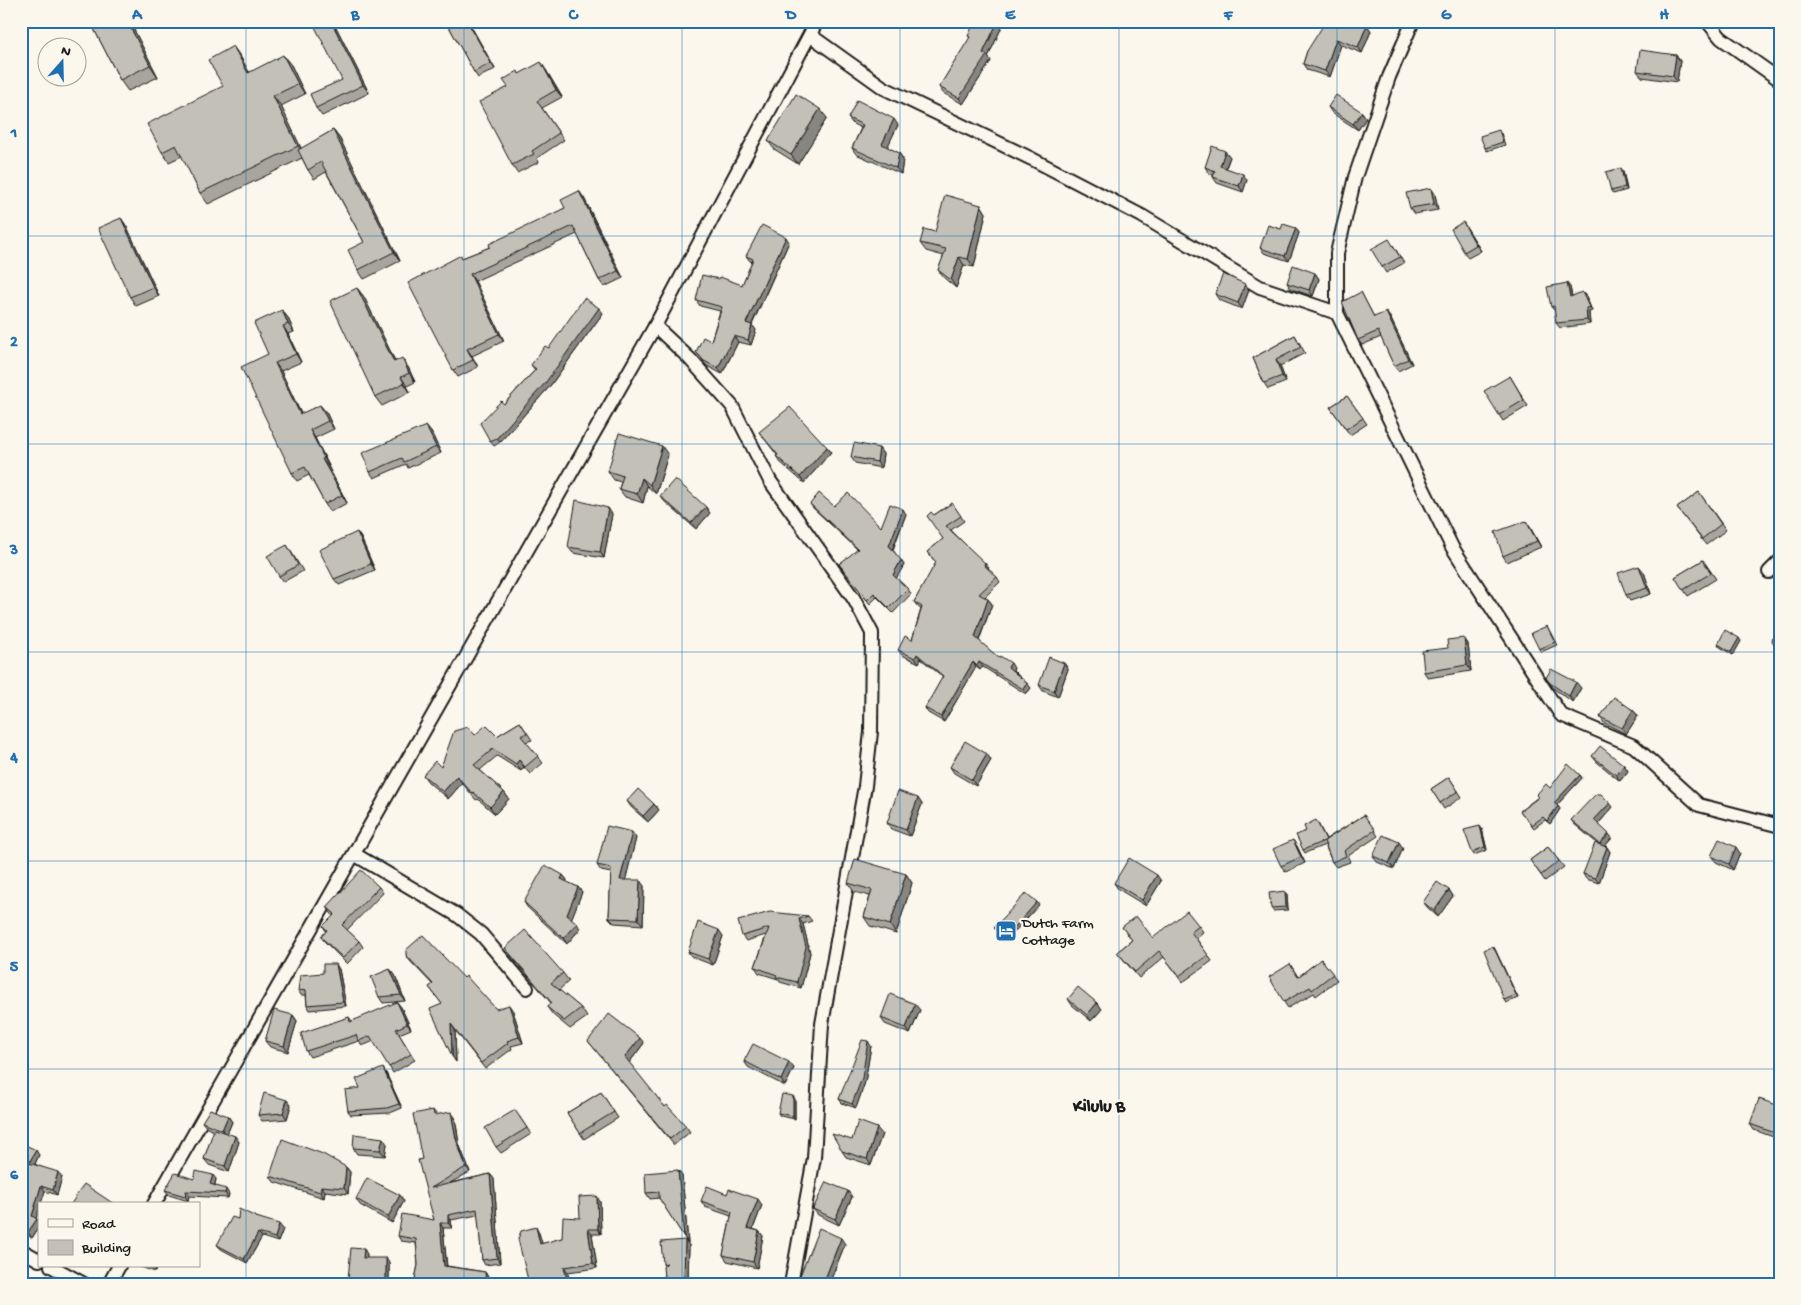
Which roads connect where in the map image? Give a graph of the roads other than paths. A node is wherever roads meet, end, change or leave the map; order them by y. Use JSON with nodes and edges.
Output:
{"nodes":[{"id":1,"x":817,"y":21,"type":"edge"},
{"id":2,"x":1413,"y":21,"type":"edge"},
{"id":3,"x":1707,"y":21,"type":"edge"},
{"id":4,"x":810,"y":35,"type":"junction"},
{"id":5,"x":1780,"y":80,"type":"edge"},
{"id":6,"x":1336,"y":314,"type":"junction"},
{"id":7,"x":655,"y":326,"type":"junction"},
{"id":8,"x":1780,"y":562,"type":"edge"},
{"id":9,"x":1769,"y":572,"type":"dead end"},
{"id":10,"x":1780,"y":826,"type":"edge"},
{"id":11,"x":354,"y":854,"type":"junction"},
{"id":12,"x":527,"y":988,"type":"edge"},
{"id":13,"x":155,"y":1202,"type":"edge"},
{"id":14,"x":21,"y":1250,"type":"edge"},
{"id":15,"x":38,"y":1259,"type":"edge"},
{"id":16,"x":55,"y":1268,"type":"edge"},
{"id":17,"x":118,"y":1268,"type":"edge"},
{"id":18,"x":84,"y":1284,"type":"edge"},
{"id":19,"x":110,"y":1284,"type":"edge"},
{"id":20,"x":791,"y":1284,"type":"edge"}],
"edges":[{"from":1,"to":4,"type":"street"},
{"from":2,"to":6,"type":"street"},
{"from":3,"to":5,"type":"street"},
{"from":4,"to":6,"type":"street"},
{"from":4,"to":7,"type":"street"},
{"from":6,"to":10,"type":"street"},
{"from":7,"to":11,"type":"street"},
{"from":7,"to":20,"type":"street"},
{"from":8,"to":9,"type":"street"},
{"from":11,"to":12,"type":"street"},
{"from":11,"to":13,"type":"street"},
{"from":14,"to":15,"type":"street"},
{"from":16,"to":18,"type":"street"},
{"from":17,"to":19,"type":"street"}]}
